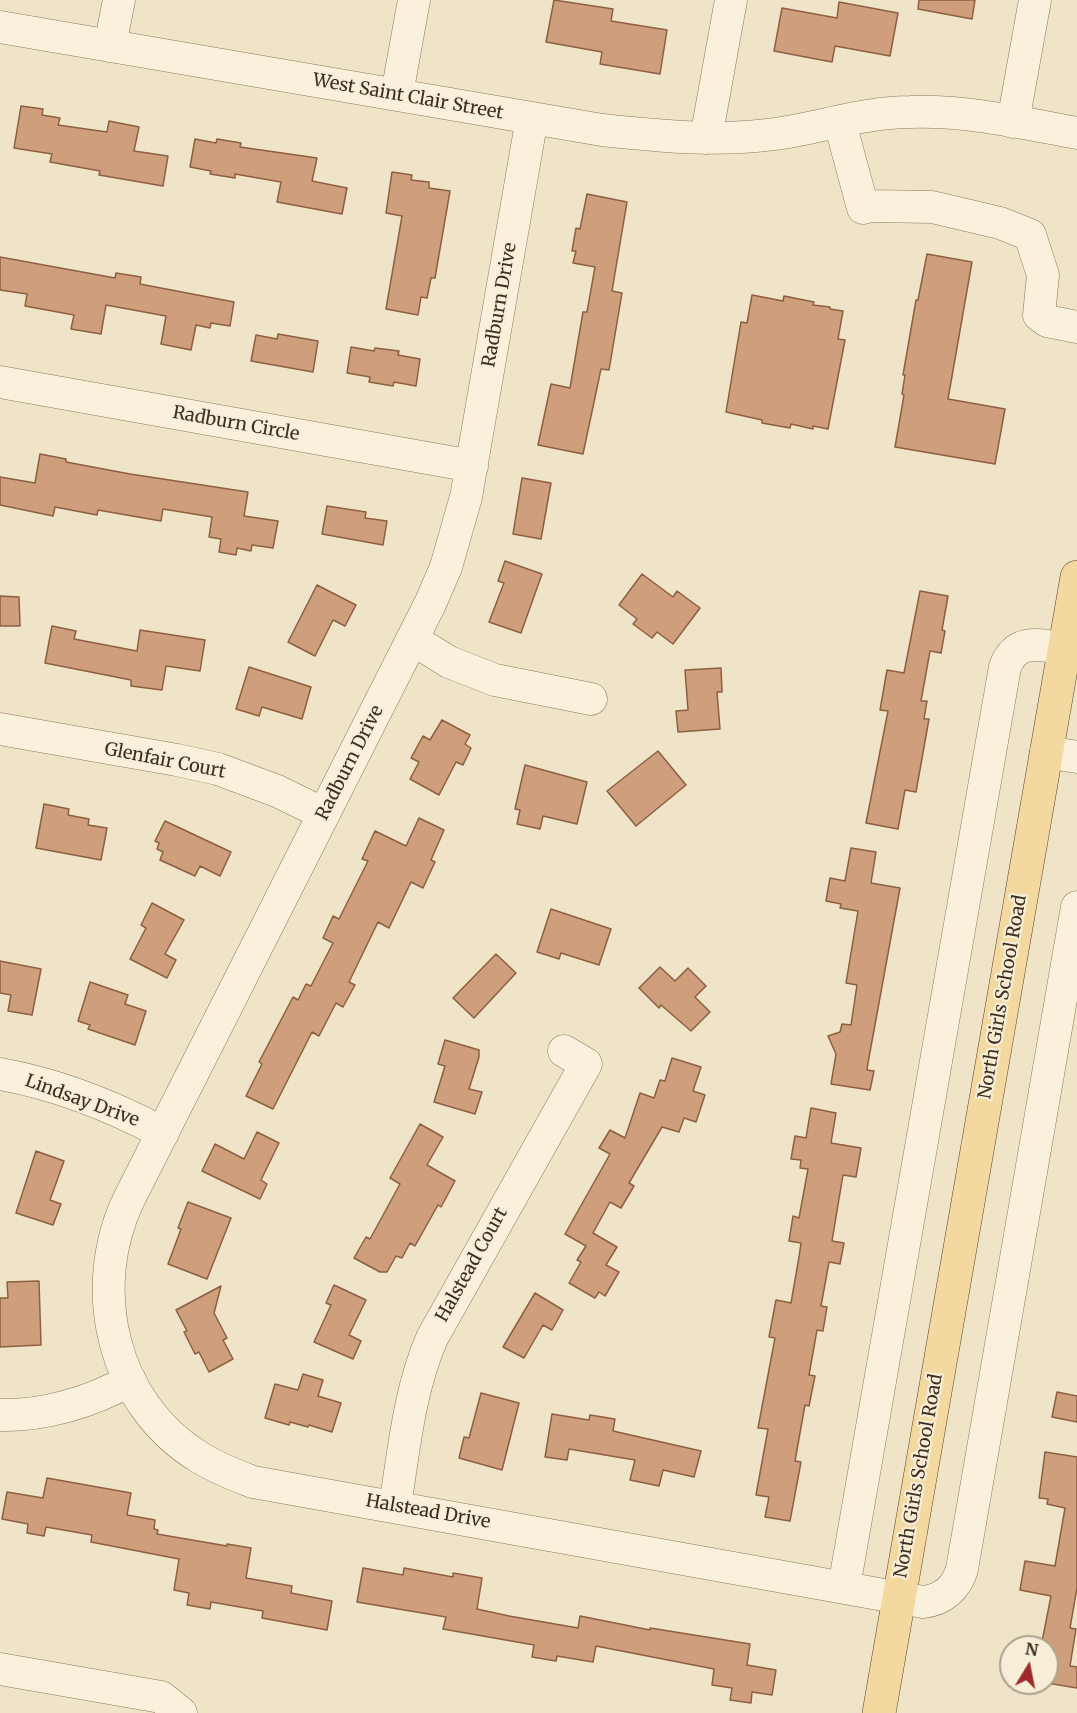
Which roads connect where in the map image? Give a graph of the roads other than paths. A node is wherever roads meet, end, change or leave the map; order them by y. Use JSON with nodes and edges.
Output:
{"nodes":[{"id":1,"x":119,"y":0,"type":"edge"},
{"id":2,"x":414,"y":0,"type":"edge"},
{"id":3,"x":731,"y":0,"type":"edge"},
{"id":4,"x":1035,"y":0,"type":"edge"},
{"id":5,"x":0,"y":27,"type":"edge"},
{"id":6,"x":110,"y":46,"type":"junction"},
{"id":7,"x":397,"y":94,"type":"junction"},
{"id":8,"x":532,"y":118,"type":"junction"},
{"id":9,"x":1013,"y":122,"type":"junction"},
{"id":10,"x":840,"y":123,"type":"junction"},
{"id":11,"x":1077,"y":133,"type":"edge"},
{"id":12,"x":706,"y":138,"type":"junction"},
{"id":13,"x":1077,"y":327,"type":"edge"},
{"id":14,"x":0,"y":382,"type":"edge"},
{"id":15,"x":472,"y":466,"type":"junction"},
{"id":16,"x":1077,"y":578,"type":"edge"},
{"id":17,"x":412,"y":639,"type":"junction"},
{"id":18,"x":1065,"y":649,"type":"junction"},
{"id":19,"x":591,"y":699,"type":"dead end"},
{"id":20,"x":0,"y":729,"type":"edge"},
{"id":21,"x":1062,"y":754,"type":"edge"},
{"id":22,"x":324,"y":814,"type":"junction"},
{"id":23,"x":1077,"y":907,"type":"edge"},
{"id":24,"x":564,"y":1051,"type":"dead end"},
{"id":25,"x":0,"y":1074,"type":"edge"},
{"id":26,"x":163,"y":1133,"type":"junction"},
{"id":27,"x":130,"y":1380,"type":"junction"},
{"id":28,"x":0,"y":1415,"type":"edge"},
{"id":29,"x":395,"y":1506,"type":"junction"},
{"id":30,"x":844,"y":1587,"type":"junction"},
{"id":31,"x":898,"y":1597,"type":"junction"},
{"id":32,"x":0,"y":1670,"type":"edge"},
{"id":33,"x":181,"y":1713,"type":"edge"},
{"id":34,"x":879,"y":1713,"type":"edge"}],
"edges":[{"from":1,"to":6,"type":"street"},
{"from":2,"to":7,"type":"street"},
{"from":3,"to":12,"type":"street"},
{"from":4,"to":9,"type":"street"},
{"from":5,"to":6,"type":"street","name":"West Saint Clair Street"},
{"from":6,"to":7,"type":"street","name":"West Saint Clair Street"},
{"from":7,"to":8,"type":"street","name":"West Saint Clair Street"},
{"from":8,"to":12,"type":"street","name":"West Saint Clair Street"},
{"from":8,"to":15,"type":"street","name":"Radburn Drive"},
{"from":9,"to":10,"type":"street","name":"West Saint Clair Street"},
{"from":9,"to":11,"type":"street","name":"West Saint Clair Street"},
{"from":10,"to":12,"type":"street","name":"West Saint Clair Street"},
{"from":10,"to":13,"type":"street"},
{"from":14,"to":15,"type":"street","name":"Radburn Circle"},
{"from":15,"to":17,"type":"street","name":"Radburn Drive"},
{"from":16,"to":18,"type":"main road","name":"North Girls School Road"},
{"from":17,"to":19,"type":"street"},
{"from":17,"to":22,"type":"street","name":"Radburn Drive"},
{"from":18,"to":21,"type":"main road","name":"North Girls School Road"},
{"from":18,"to":30,"type":"street"},
{"from":20,"to":22,"type":"street","name":"Glenfair Court"},
{"from":21,"to":31,"type":"main road","name":"North Girls School Road"},
{"from":22,"to":26,"type":"street","name":"Radburn Drive"},
{"from":23,"to":31,"type":"street","name":"North Girls School Road"},
{"from":24,"to":29,"type":"street","name":"Halstead Court"},
{"from":25,"to":26,"type":"street","name":"Lindsay Drive"},
{"from":26,"to":27,"type":"street","name":"Radburn Drive"},
{"from":27,"to":28,"type":"street"},
{"from":27,"to":29,"type":"street","name":"Halstead Drive"},
{"from":29,"to":30,"type":"street","name":"Halstead Drive"},
{"from":30,"to":31,"type":"street","name":"Halstead Drive"},
{"from":31,"to":34,"type":"main road"},
{"from":32,"to":33,"type":"street"}]}
